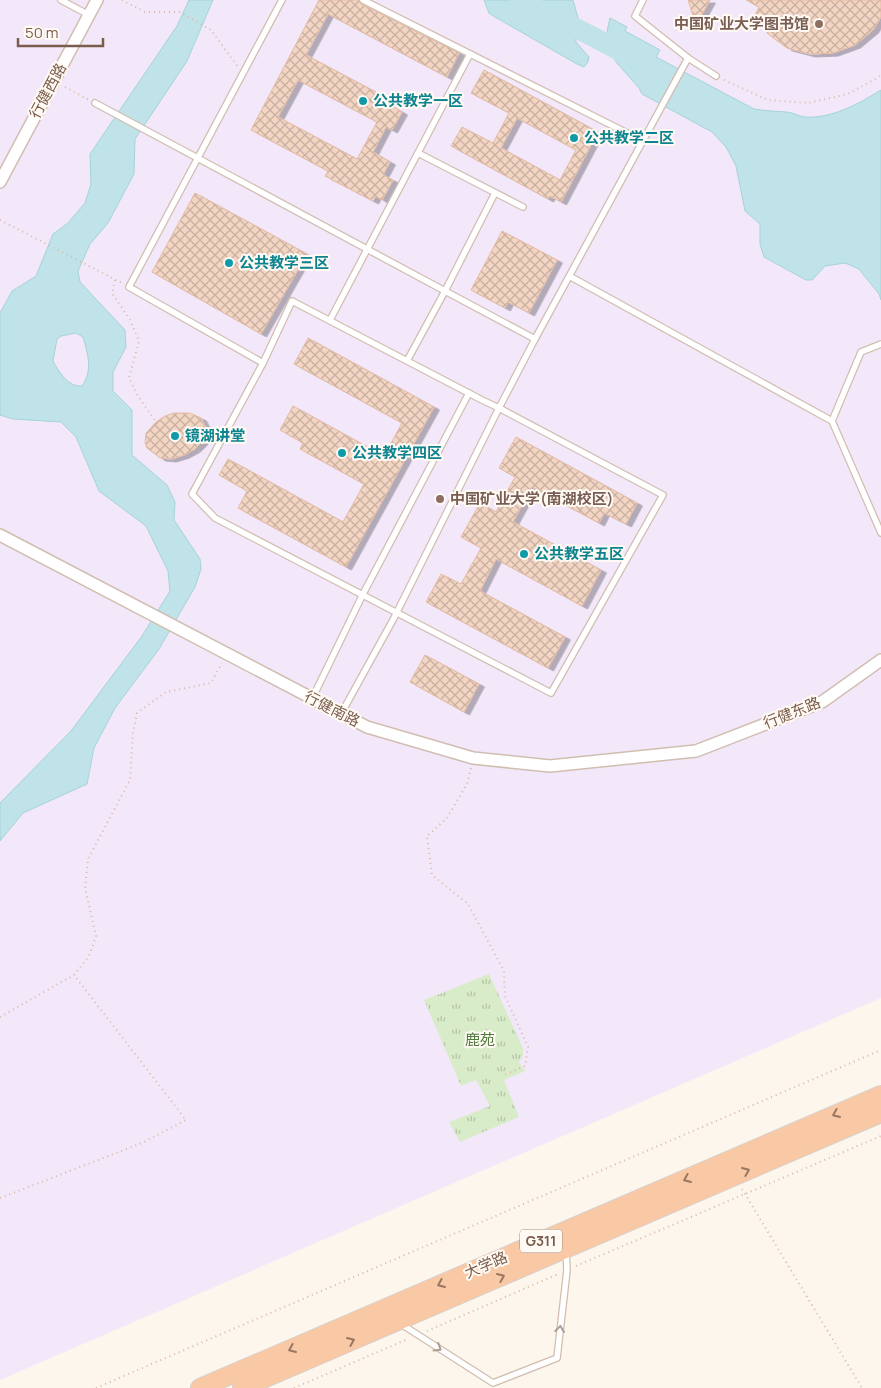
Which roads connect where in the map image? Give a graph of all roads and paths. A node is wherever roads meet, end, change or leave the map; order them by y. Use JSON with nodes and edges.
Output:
{"nodes":[{"id":1,"x":61,"y":0,"type":"edge"},
{"id":2,"x":97,"y":0,"type":"edge"},
{"id":3,"x":122,"y":0,"type":"edge"},
{"id":4,"x":282,"y":0,"type":"edge"},
{"id":5,"x":363,"y":0,"type":"edge"},
{"id":6,"x":643,"y":0,"type":"edge"},
{"id":7,"x":89,"y":14,"type":"junction"},
{"id":8,"x":470,"y":54,"type":"junction"},
{"id":9,"x":688,"y":58,"type":"junction"},
{"id":10,"x":243,"y":73,"type":"junction"},
{"id":11,"x":881,"y":74,"type":"edge"},
{"id":12,"x":716,"y":76,"type":"joint"},
{"id":13,"x":54,"y":81,"type":"junction"},
{"id":14,"x":95,"y":103,"type":"joint"},
{"id":15,"x":643,"y":141,"type":"junction"},
{"id":16,"x":418,"y":153,"type":"junction"},
{"id":17,"x":198,"y":158,"type":"junction"},
{"id":18,"x":0,"y":182,"type":"edge"},
{"id":19,"x":496,"y":193,"type":"junction"},
{"id":20,"x":523,"y":207,"type":"dead end"},
{"id":21,"x":0,"y":220,"type":"edge"},
{"id":22,"x":367,"y":249,"type":"junction"},
{"id":23,"x":570,"y":277,"type":"junction"},
{"id":24,"x":115,"y":280,"type":"junction"},
{"id":25,"x":129,"y":287,"type":"junction"},
{"id":26,"x":445,"y":290,"type":"junction"},
{"id":27,"x":330,"y":320,"type":"junction"},
{"id":28,"x":535,"y":339,"type":"junction"},
{"id":29,"x":881,"y":344,"type":"edge"},
{"id":30,"x":407,"y":361,"type":"junction"},
{"id":31,"x":263,"y":363,"type":"junction"},
{"id":32,"x":469,"y":393,"type":"junction"},
{"id":33,"x":499,"y":408,"type":"junction"},
{"id":34,"x":832,"y":421,"type":"junction"},
{"id":35,"x":156,"y":422,"type":"dead end"},
{"id":36,"x":195,"y":449,"type":"dead end"},
{"id":37,"x":211,"y":458,"type":"junction"},
{"id":38,"x":881,"y":533,"type":"edge"},
{"id":39,"x":0,"y":535,"type":"edge"},
{"id":40,"x":363,"y":594,"type":"junction"},
{"id":41,"x":397,"y":612,"type":"junction"},
{"id":42,"x":225,"y":659,"type":"dead end"},
{"id":43,"x":881,"y":660,"type":"edge"},
{"id":44,"x":312,"y":699,"type":"junction"},
{"id":45,"x":341,"y":714,"type":"junction"},
{"id":46,"x":696,"y":751,"type":"joint"},
{"id":47,"x":473,"y":758,"type":"junction"},
{"id":48,"x":74,"y":975,"type":"junction"},
{"id":49,"x":0,"y":1017,"type":"edge"},
{"id":50,"x":881,"y":1050,"type":"edge"},
{"id":51,"x":504,"y":1075,"type":"dead end"},
{"id":52,"x":881,"y":1095,"type":"edge"},
{"id":53,"x":881,"y":1113,"type":"edge"},
{"id":54,"x":881,"y":1136,"type":"edge"},
{"id":55,"x":736,"y":1176,"type":"junction"},
{"id":56,"x":744,"y":1194,"type":"junction"},
{"id":57,"x":0,"y":1198,"type":"edge"},
{"id":58,"x":566,"y":1249,"type":"junction"},
{"id":59,"x":567,"y":1270,"type":"junction"},
{"id":60,"x":398,"y":1321,"type":"junction"},
{"id":61,"x":417,"y":1335,"type":"junction"},
{"id":62,"x":96,"y":1388,"type":"edge"},
{"id":63,"x":200,"y":1388,"type":"edge"},
{"id":64,"x":242,"y":1388,"type":"edge"},
{"id":65,"x":294,"y":1388,"type":"edge"},
{"id":66,"x":862,"y":1388,"type":"edge"}],
"edges":[{"from":1,"to":7,"type":"lane"},
{"from":2,"to":7,"type":"street","name":"行健西路"},
{"from":3,"to":10,"type":"path"},
{"from":4,"to":10,"type":"lane"},
{"from":5,"to":8,"type":"lane"},
{"from":6,"to":9,"type":"lane"},
{"from":7,"to":13,"type":"street","name":"行健西路"},
{"from":8,"to":15,"type":"lane"},
{"from":8,"to":16,"type":"lane"},
{"from":9,"to":12,"type":"lane"},
{"from":9,"to":15,"type":"lane"},
{"from":10,"to":17,"type":"lane"},
{"from":11,"to":12,"type":"path"},
{"from":13,"to":14,"type":"path"},
{"from":13,"to":18,"type":"street","name":"行健西路"},
{"from":14,"to":17,"type":"lane"},
{"from":15,"to":23,"type":"lane"},
{"from":16,"to":19,"type":"lane"},
{"from":16,"to":22,"type":"lane"},
{"from":17,"to":22,"type":"lane"},
{"from":17,"to":25,"type":"lane"},
{"from":19,"to":20,"type":"lane"},
{"from":19,"to":26,"type":"lane"},
{"from":21,"to":24,"type":"path"},
{"from":22,"to":26,"type":"lane"},
{"from":22,"to":27,"type":"lane"},
{"from":23,"to":28,"type":"lane"},
{"from":23,"to":34,"type":"lane"},
{"from":24,"to":25,"type":"path"},
{"from":24,"to":35,"type":"path"},
{"from":25,"to":31,"type":"lane"},
{"from":26,"to":28,"type":"lane"},
{"from":26,"to":30,"type":"lane"},
{"from":27,"to":30,"type":"lane"},
{"from":27,"to":31,"type":"lane"},
{"from":28,"to":33,"type":"lane"},
{"from":29,"to":34,"type":"lane"},
{"from":30,"to":32,"type":"lane"},
{"from":31,"to":37,"type":"lane"},
{"from":32,"to":33,"type":"lane"},
{"from":32,"to":40,"type":"lane"},
{"from":33,"to":41,"type":"lane"},
{"from":33,"to":41,"type":"lane"},
{"from":34,"to":38,"type":"lane"},
{"from":36,"to":37,"type":"path"},
{"from":37,"to":40,"type":"lane"},
{"from":39,"to":44,"type":"street","name":"行健南路"},
{"from":40,"to":41,"type":"lane"},
{"from":40,"to":44,"type":"lane"},
{"from":41,"to":45,"type":"lane"},
{"from":42,"to":48,"type":"path"},
{"from":43,"to":46,"type":"street","name":"行健东路"},
{"from":44,"to":45,"type":"street","name":"行健南路"},
{"from":45,"to":47,"type":"street","name":"行健南路"},
{"from":46,"to":47,"type":"street","name":"行健南路"},
{"from":47,"to":51,"type":"path"},
{"from":48,"to":49,"type":"path"},
{"from":48,"to":57,"type":"path"},
{"from":50,"to":62,"type":"path"},
{"from":52,"to":63,"type":"highway","name":"大学路","number":"G311","one_way":true},
{"from":55,"to":53,"type":"highway","name":"大学路","number":"G311","one_way":true},
{"from":54,"to":56,"type":"path"},
{"from":55,"to":56,"type":"path"},
{"from":55,"to":58,"type":"highway","name":"大学路","number":"G311"},
{"from":56,"to":59,"type":"path"},
{"from":56,"to":66,"type":"path"},
{"from":58,"to":59,"type":"lane"},
{"from":60,"to":58,"type":"highway","name":"大学路","number":"G311","one_way":true},
{"from":59,"to":61,"type":"path"},
{"from":61,"to":59,"type":"lane","one_way":true},
{"from":60,"to":61,"type":"lane"},
{"from":64,"to":60,"type":"highway","name":"大学路","number":"G311","one_way":true},
{"from":61,"to":65,"type":"path"}]}
